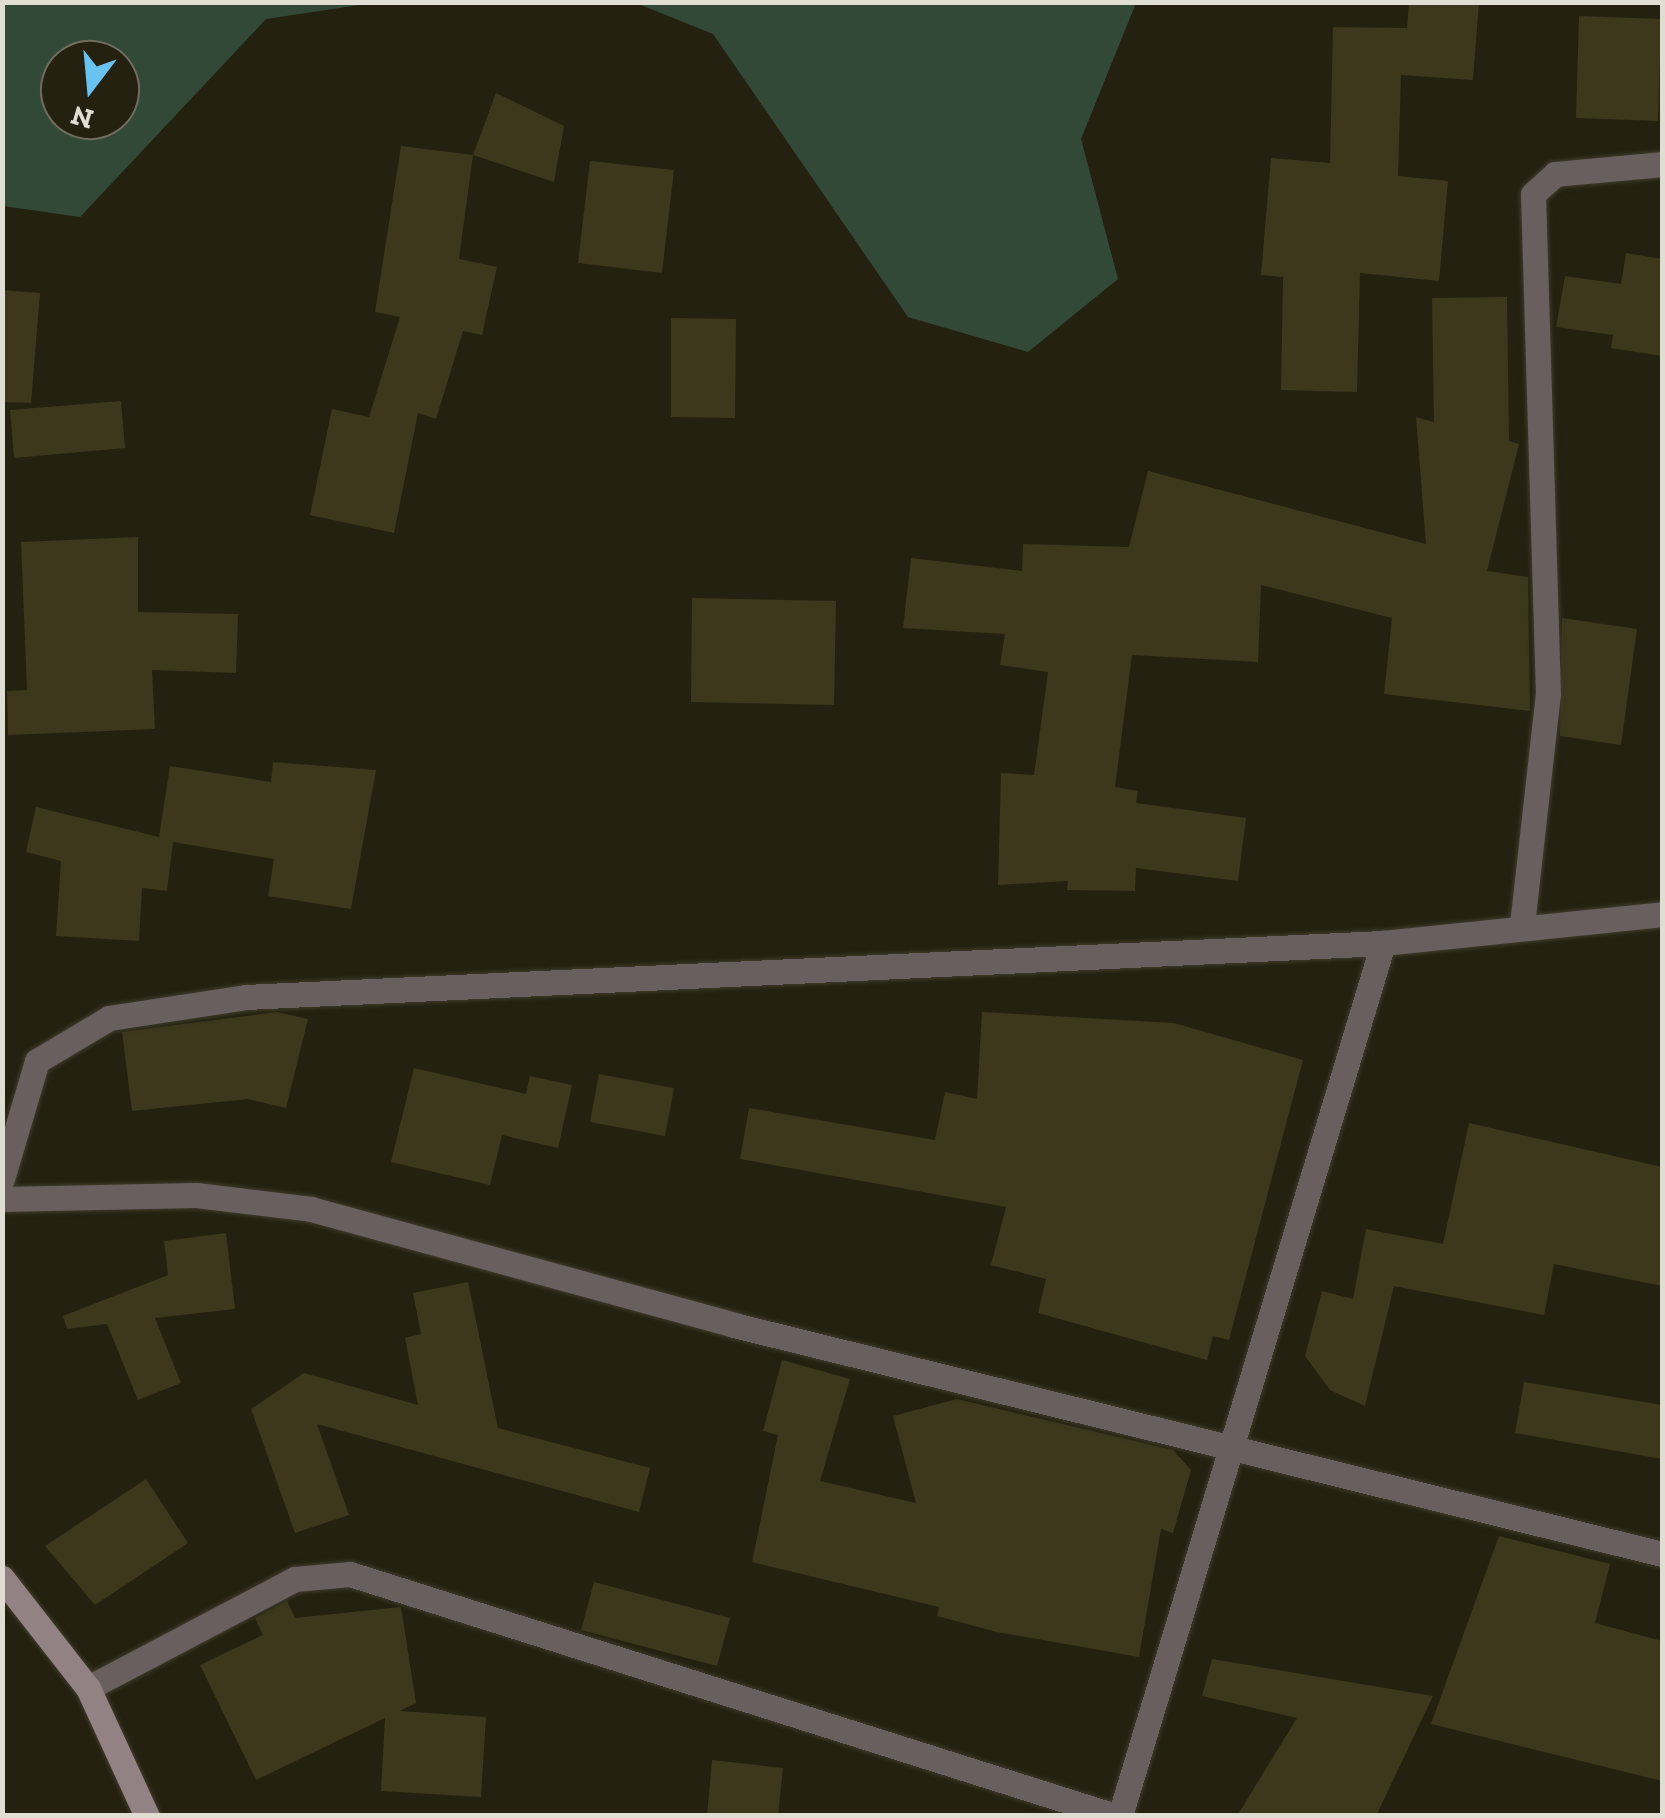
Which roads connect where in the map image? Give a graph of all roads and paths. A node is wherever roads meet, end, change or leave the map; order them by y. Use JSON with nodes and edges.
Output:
{"nodes":[{"id":1,"x":1662,"y":164,"type":"edge"},
{"id":2,"x":1662,"y":914,"type":"edge"},
{"id":3,"x":1522,"y":925,"type":"junction"},
{"id":4,"x":1383,"y":944,"type":"junction"},
{"id":5,"x":2,"y":1179,"type":"edge"},
{"id":6,"x":2,"y":1199,"type":"edge"},
{"id":7,"x":1230,"y":1446,"type":"junction"},
{"id":8,"x":1662,"y":1554,"type":"edge"},
{"id":9,"x":2,"y":1578,"type":"edge"},
{"id":10,"x":88,"y":1688,"type":"junction"},
{"id":11,"x":147,"y":1816,"type":"edge"},
{"id":12,"x":1118,"y":1816,"type":"edge"}],
"edges":[{"from":1,"to":3,"type":"street"},
{"from":2,"to":3,"type":"street"},
{"from":3,"to":4,"type":"street"},
{"from":4,"to":5,"type":"street"},
{"from":4,"to":7,"type":"street"},
{"from":6,"to":7,"type":"street"},
{"from":7,"to":8,"type":"street"},
{"from":7,"to":12,"type":"street"},
{"from":9,"to":10,"type":"street"},
{"from":10,"to":11,"type":"street"},
{"from":10,"to":12,"type":"street"}]}
